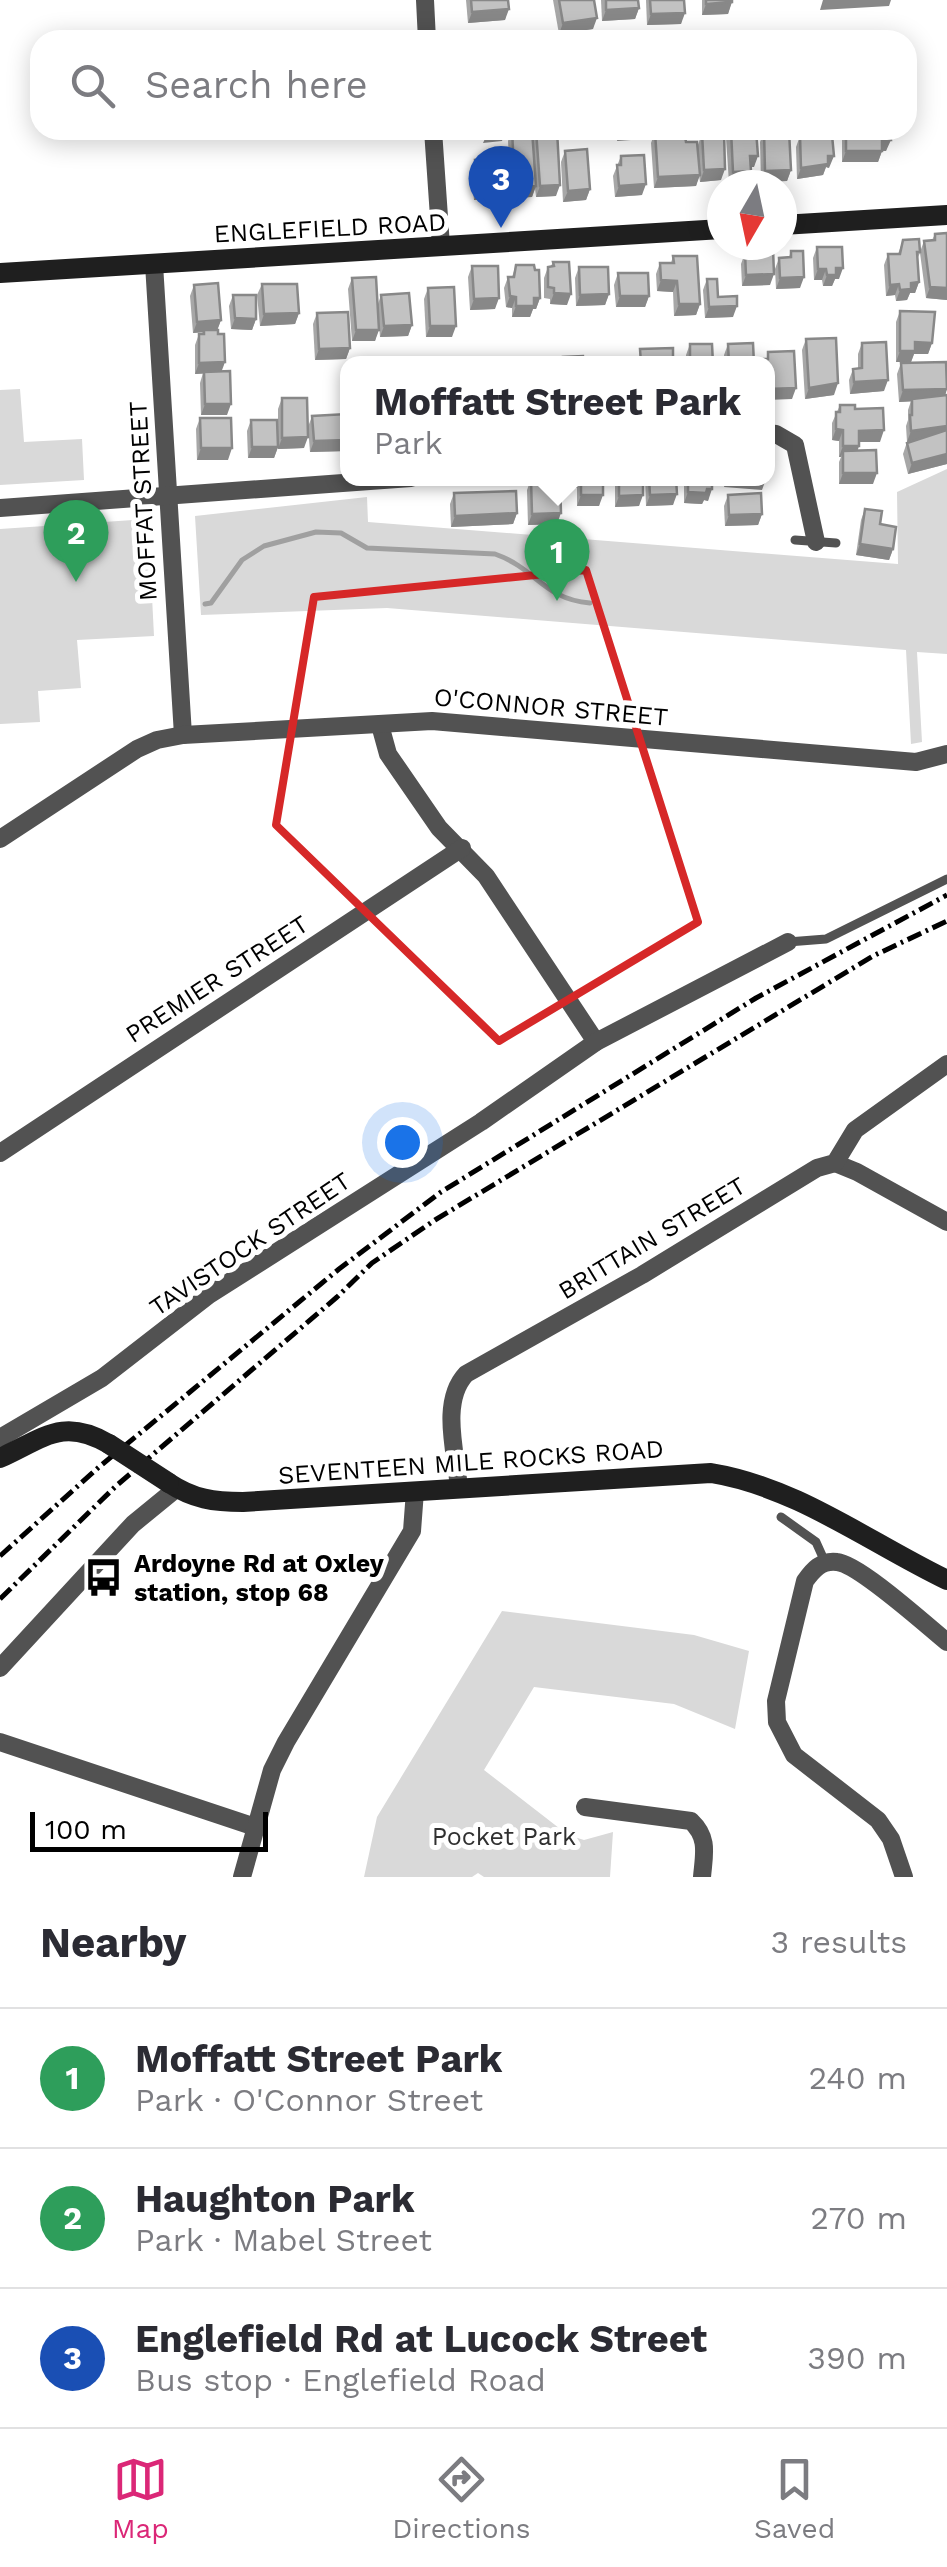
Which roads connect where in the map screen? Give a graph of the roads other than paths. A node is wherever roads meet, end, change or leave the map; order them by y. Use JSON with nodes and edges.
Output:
{"nodes":[{"id":1,"x":425,"y":0,"type":"edge"},
{"id":2,"x":427,"y":30,"type":"edge"},
{"id":3,"x":434,"y":140,"type":"edge"},
{"id":4,"x":947,"y":215,"type":"edge"},
{"id":5,"x":797,"y":224,"type":"edge"},
{"id":6,"x":707,"y":230,"type":"edge"},
{"id":7,"x":441,"y":246,"type":"junction"},
{"id":8,"x":154,"y":264,"type":"junction"},
{"id":9,"x":0,"y":273,"type":"edge"},
{"id":10,"x":775,"y":434,"type":"edge"},
{"id":11,"x":340,"y":483,"type":"edge"},
{"id":12,"x":169,"y":496,"type":"junction"},
{"id":13,"x":0,"y":508,"type":"edge"},
{"id":14,"x":795,"y":540,"type":"dead end"},
{"id":15,"x":816,"y":542,"type":"junction"},
{"id":16,"x":836,"y":544,"type":"dead end"},
{"id":17,"x":380,"y":725,"type":"junction"},
{"id":18,"x":184,"y":735,"type":"junction"},
{"id":19,"x":947,"y":754,"type":"edge"},
{"id":20,"x":0,"y":840,"type":"edge"},
{"id":21,"x":462,"y":848,"type":"junction"},
{"id":22,"x":947,"y":880,"type":"edge"},
{"id":23,"x":788,"y":942,"type":"joint"},
{"id":24,"x":596,"y":1042,"type":"junction"},
{"id":25,"x":947,"y":1064,"type":"edge"},
{"id":26,"x":0,"y":1153,"type":"edge"},
{"id":27,"x":835,"y":1164,"type":"junction"},
{"id":28,"x":947,"y":1222,"type":"edge"},
{"id":29,"x":0,"y":1438,"type":"edge"},
{"id":30,"x":0,"y":1458,"type":"edge"},
{"id":31,"x":173,"y":1485,"type":"junction"},
{"id":32,"x":458,"y":1488,"type":"junction"},
{"id":33,"x":415,"y":1490,"type":"junction"},
{"id":34,"x":781,"y":1517,"type":"dead end"},
{"id":35,"x":825,"y":1562,"type":"junction"},
{"id":36,"x":947,"y":1580,"type":"edge"},
{"id":37,"x":947,"y":1642,"type":"edge"},
{"id":38,"x":0,"y":1668,"type":"edge"},
{"id":39,"x":0,"y":1742,"type":"edge"},
{"id":40,"x":586,"y":1807,"type":"dead end"},
{"id":41,"x":255,"y":1827,"type":"junction"},
{"id":42,"x":242,"y":1877,"type":"edge"},
{"id":43,"x":702,"y":1877,"type":"edge"},
{"id":44,"x":904,"y":1877,"type":"edge"}],
"edges":[{"from":1,"to":2,"type":"street"},
{"from":3,"to":7,"type":"street"},
{"from":4,"to":5,"type":"main road"},
{"from":6,"to":7,"type":"main road","name":"ENGLEFIELD ROAD"},
{"from":7,"to":8,"type":"main road","name":"ENGLEFIELD ROAD"},
{"from":8,"to":9,"type":"main road","name":"ENGLEFIELD ROAD"},
{"from":8,"to":12,"type":"street","name":"MOFFAT STREET"},
{"from":10,"to":15,"type":"street"},
{"from":11,"to":12,"type":"street"},
{"from":12,"to":13,"type":"street"},
{"from":12,"to":18,"type":"street","name":"MOFFAT STREET"},
{"from":14,"to":15,"type":"lane"},
{"from":15,"to":16,"type":"lane"},
{"from":17,"to":18,"type":"street","name":"O'CONNOR STREET"},
{"from":17,"to":19,"type":"street","name":"O'CONNOR STREET"},
{"from":17,"to":21,"type":"street"},
{"from":18,"to":20,"type":"street","name":"O'CONNOR STREET"},
{"from":21,"to":24,"type":"street"},
{"from":21,"to":26,"type":"street","name":"PREMIER STREET"},
{"from":22,"to":23,"type":"lane"},
{"from":23,"to":24,"type":"street","name":"TAVISTOCK STREET"},
{"from":24,"to":29,"type":"street","name":"TAVISTOCK STREET"},
{"from":25,"to":27,"type":"street"},
{"from":27,"to":28,"type":"street"},
{"from":27,"to":32,"type":"street","name":"BRITTAIN STREET"},
{"from":30,"to":31,"type":"main road","name":"SEVENTEEN MILE ROCKS ROAD","bridge":true},
{"from":31,"to":33,"type":"main road","name":"SEVENTEEN MILE ROCKS ROAD"},
{"from":31,"to":38,"type":"street"},
{"from":32,"to":33,"type":"main road","name":"SEVENTEEN MILE ROCKS ROAD"},
{"from":32,"to":36,"type":"main road","name":"SEVENTEEN MILE ROCKS ROAD"},
{"from":33,"to":41,"type":"street"},
{"from":34,"to":35,"type":"lane"},
{"from":35,"to":37,"type":"street"},
{"from":35,"to":44,"type":"street"},
{"from":39,"to":41,"type":"street"},
{"from":40,"to":43,"type":"street"},
{"from":41,"to":42,"type":"street"}]}
